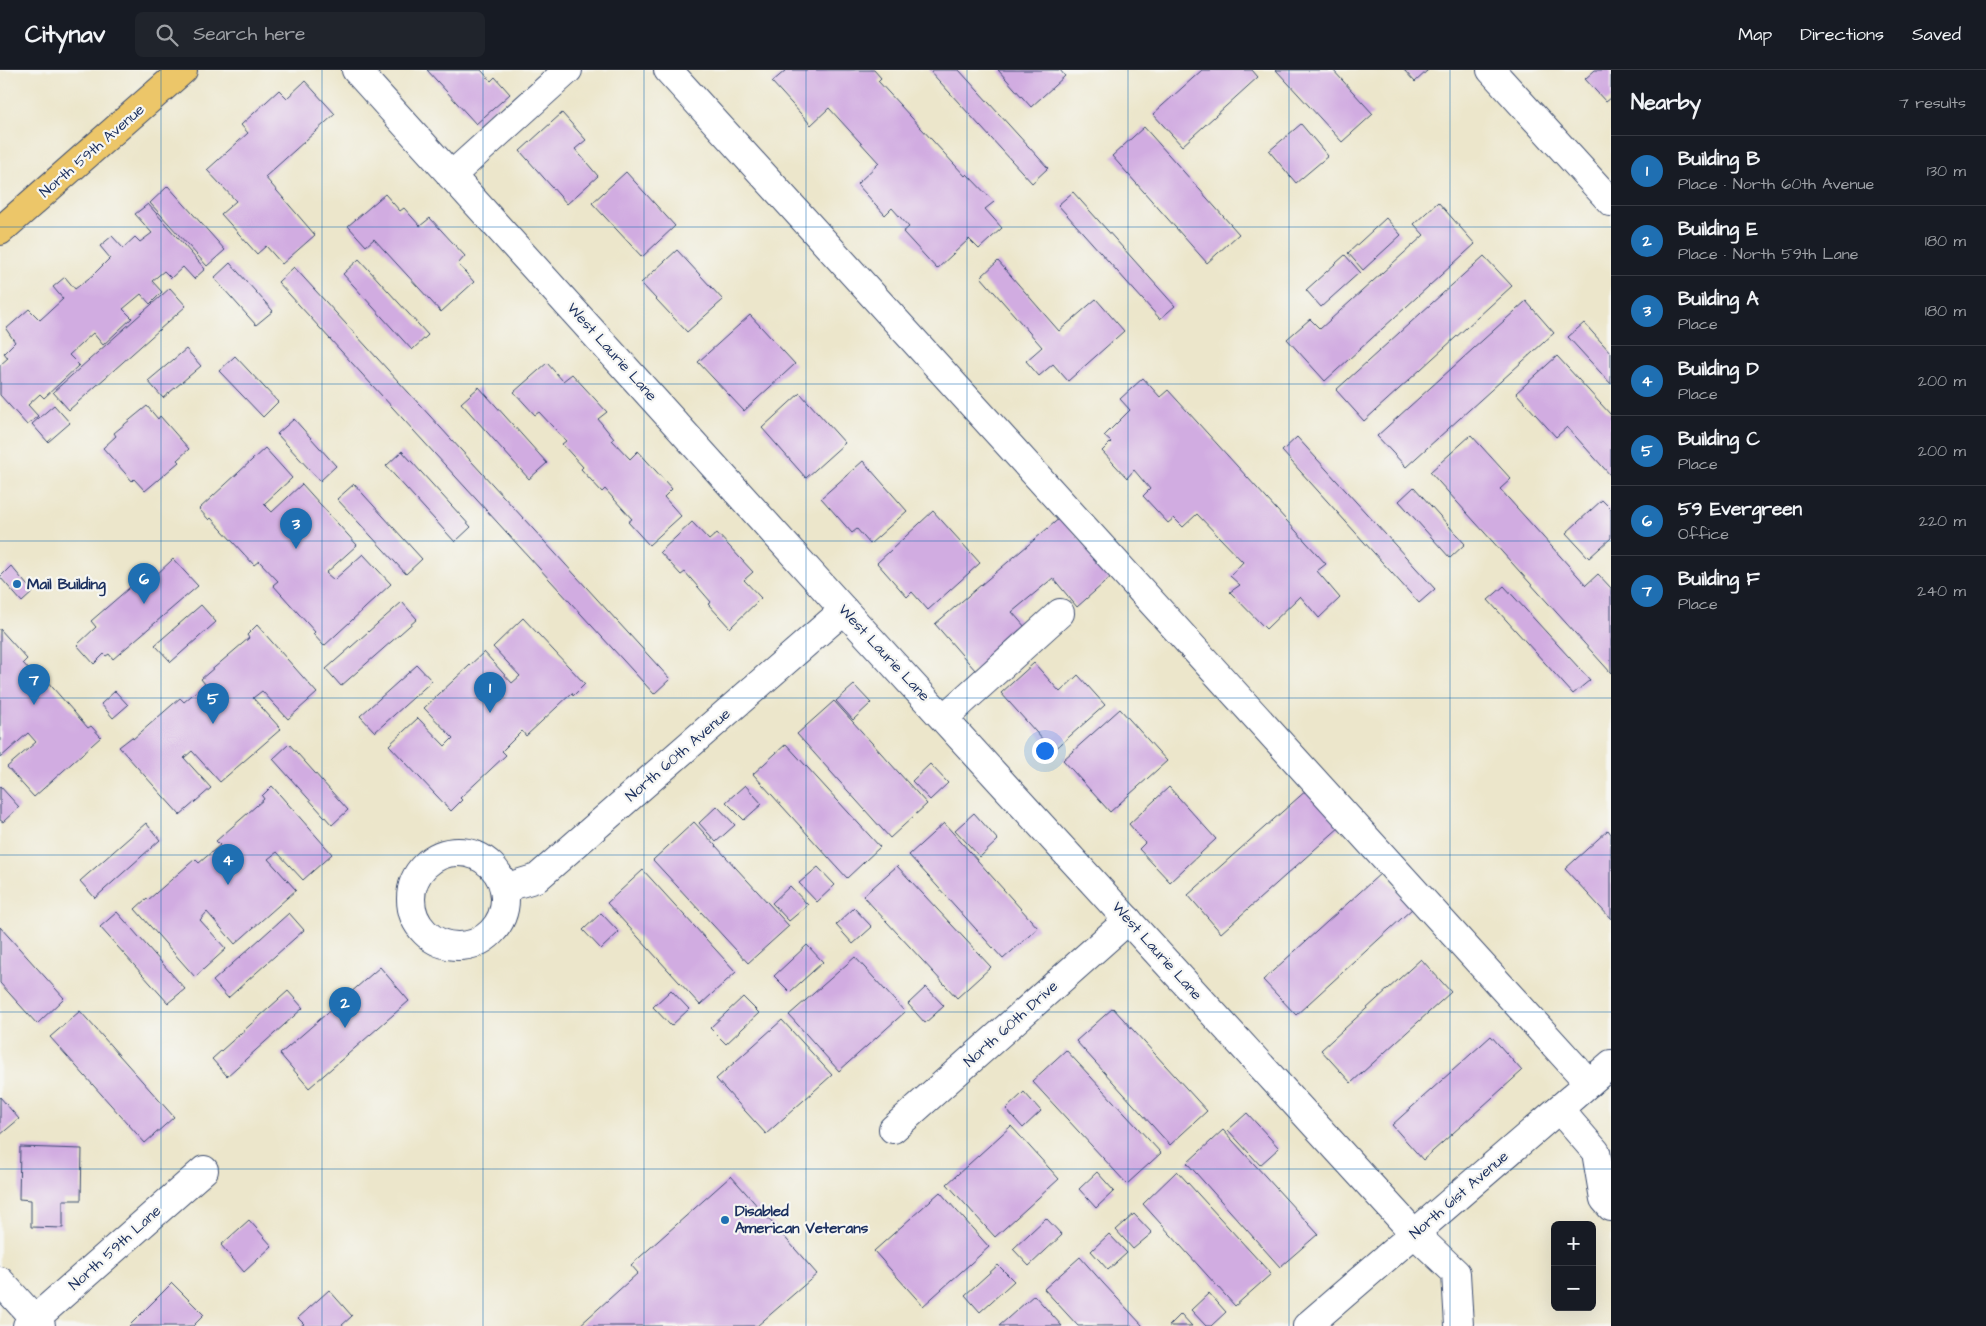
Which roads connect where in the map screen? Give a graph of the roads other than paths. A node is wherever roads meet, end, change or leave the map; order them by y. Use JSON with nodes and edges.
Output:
{"nodes":[{"id":1,"x":183,"y":70,"type":"edge"},
{"id":2,"x":356,"y":70,"type":"edge"},
{"id":3,"x":568,"y":70,"type":"edge"},
{"id":4,"x":668,"y":70,"type":"edge"},
{"id":5,"x":1490,"y":70,"type":"edge"},
{"id":6,"x":451,"y":176,"type":"junction"},
{"id":7,"x":1611,"y":202,"type":"edge"},
{"id":8,"x":0,"y":231,"type":"edge"},
{"id":9,"x":844,"y":610,"type":"junction"},
{"id":10,"x":1060,"y":614,"type":"dead end"},
{"id":11,"x":944,"y":718,"type":"junction"},
{"id":12,"x":504,"y":888,"type":"dead end"},
{"id":13,"x":1128,"y":920,"type":"junction"},
{"id":14,"x":1611,"y":1064,"type":"edge"},
{"id":15,"x":1589,"y":1083,"type":"junction"},
{"id":16,"x":1559,"y":1109,"type":"junction"},
{"id":17,"x":893,"y":1129,"type":"dead end"},
{"id":18,"x":204,"y":1170,"type":"dead end"},
{"id":19,"x":1611,"y":1207,"type":"edge"},
{"id":20,"x":1414,"y":1233,"type":"junction"},
{"id":21,"x":0,"y":1280,"type":"edge"},
{"id":22,"x":34,"y":1324,"type":"edge"},
{"id":23,"x":1307,"y":1326,"type":"edge"},
{"id":24,"x":1458,"y":1326,"type":"edge"}],
"edges":[{"from":1,"to":8,"type":"main road","name":"North 59th Avenue"},
{"from":2,"to":6,"type":"street","name":"West Laurie Lane"},
{"from":3,"to":6,"type":"street"},
{"from":4,"to":15,"type":"street"},
{"from":5,"to":7,"type":"street"},
{"from":6,"to":9,"type":"street","name":"West Laurie Lane"},
{"from":9,"to":11,"type":"street","name":"West Laurie Lane"},
{"from":9,"to":12,"type":"street","name":"North 60th Avenue"},
{"from":10,"to":11,"type":"street"},
{"from":11,"to":13,"type":"street","name":"West Laurie Lane"},
{"from":13,"to":17,"type":"street","name":"North 60th Drive"},
{"from":13,"to":20,"type":"street","name":"West Laurie Lane"},
{"from":14,"to":15,"type":"street","name":"North 61st Avenue"},
{"from":15,"to":16,"type":"street","name":"North 61st Avenue"},
{"from":16,"to":19,"type":"street"},
{"from":16,"to":20,"type":"street","name":"North 61st Avenue"},
{"from":18,"to":22,"type":"street","name":"North 59th Lane"},
{"from":20,"to":23,"type":"street","name":"North 61st Avenue"},
{"from":20,"to":24,"type":"street","name":"West Laurie Lane"},
{"from":21,"to":22,"type":"street"}]}
